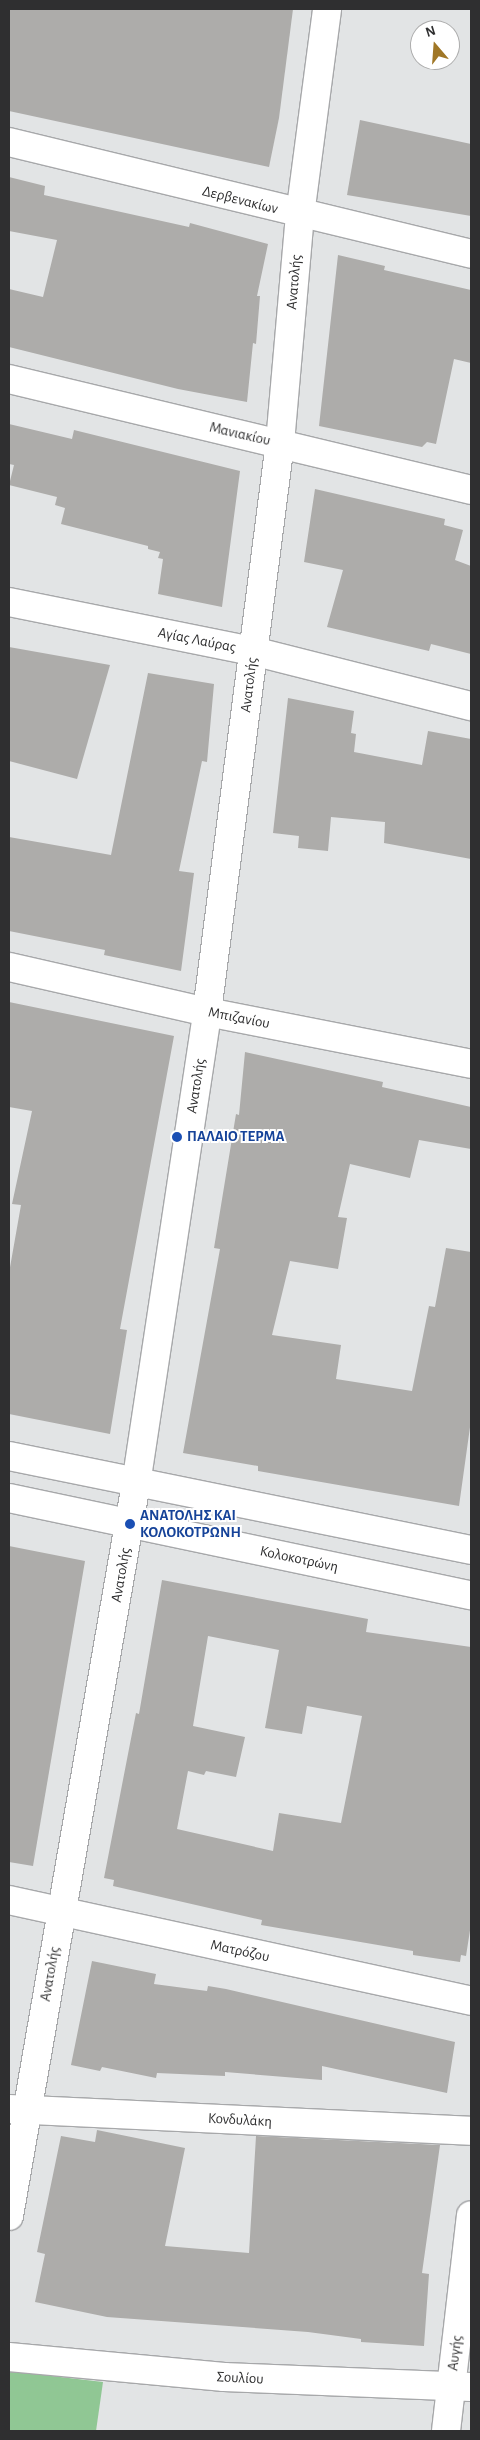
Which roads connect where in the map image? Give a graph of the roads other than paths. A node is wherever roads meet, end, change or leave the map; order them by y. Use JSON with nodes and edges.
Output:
{"nodes":[{"id":1,"x":327,"y":9,"type":"edge"},
{"id":2,"x":9,"y":142,"type":"edge"},
{"id":3,"x":300,"y":215,"type":"junction"},
{"id":4,"x":471,"y":254,"type":"edge"},
{"id":5,"x":9,"y":379,"type":"edge"},
{"id":6,"x":280,"y":443,"type":"junction"},
{"id":7,"x":471,"y":490,"type":"edge"},
{"id":8,"x":9,"y":602,"type":"edge"},
{"id":9,"x":253,"y":651,"type":"junction"},
{"id":10,"x":471,"y":706,"type":"edge"},
{"id":11,"x":9,"y":967,"type":"edge"},
{"id":12,"x":207,"y":1012,"type":"junction"},
{"id":13,"x":471,"y":1064,"type":"edge"},
{"id":14,"x":9,"y":1456,"type":"edge"},
{"id":15,"x":136,"y":1484,"type":"junction"},
{"id":16,"x":9,"y":1498,"type":"edge"},
{"id":17,"x":130,"y":1524,"type":"junction"},
{"id":18,"x":471,"y":1550,"type":"edge"},
{"id":19,"x":471,"y":1595,"type":"edge"},
{"id":20,"x":9,"y":1900,"type":"edge"},
{"id":21,"x":61,"y":1912,"type":"junction"},
{"id":22,"x":471,"y":2000,"type":"edge"},
{"id":23,"x":18,"y":2110,"type":"edge"},
{"id":24,"x":471,"y":2131,"type":"edge"},
{"id":25,"x":471,"y":2215,"type":"edge"},
{"id":26,"x":9,"y":2216,"type":"edge"},
{"id":27,"x":9,"y":2357,"type":"edge"},
{"id":28,"x":461,"y":2386,"type":"edge"},
{"id":29,"x":446,"y":2431,"type":"edge"}],
"edges":[{"from":1,"to":3,"type":"street","name":"Ανατολής"},
{"from":2,"to":3,"type":"street","name":"Δερβενακίων"},
{"from":3,"to":4,"type":"street","name":"Δερβενακίων"},
{"from":3,"to":6,"type":"street","name":"Ανατολής"},
{"from":5,"to":6,"type":"street","name":"Μανιακίου"},
{"from":6,"to":7,"type":"street","name":"Μανιακίου"},
{"from":6,"to":9,"type":"street","name":"Ανατολής"},
{"from":8,"to":9,"type":"street","name":"Αγίας Λαύρας"},
{"from":9,"to":10,"type":"street","name":"Αγίας Λαύρας"},
{"from":9,"to":12,"type":"street","name":"Ανατολής"},
{"from":11,"to":12,"type":"street","name":"Μπιζανίου"},
{"from":12,"to":13,"type":"street","name":"Μπιζανίου"},
{"from":12,"to":15,"type":"street","name":"Ανατολής"},
{"from":14,"to":15,"type":"street"},
{"from":15,"to":17,"type":"street","name":"Ανατολής"},
{"from":15,"to":18,"type":"street"},
{"from":16,"to":17,"type":"street","name":"Κολοκοτρώνη"},
{"from":17,"to":19,"type":"street","name":"Κολοκοτρώνη"},
{"from":17,"to":21,"type":"street","name":"Ανατολής"},
{"from":20,"to":21,"type":"street","name":"Ματρόζου"},
{"from":21,"to":22,"type":"street","name":"Ματρόζου"},
{"from":21,"to":23,"type":"street","name":"Ανατολής"},
{"from":23,"to":24,"type":"street","name":"Κονδυλάκη"},
{"from":23,"to":26,"type":"street","name":"Ανατολής"},
{"from":25,"to":28,"type":"street","name":"Αυγής"},
{"from":27,"to":28,"type":"street","name":"Σουλίου"},
{"from":28,"to":29,"type":"street","name":"Αυγής"}]}
